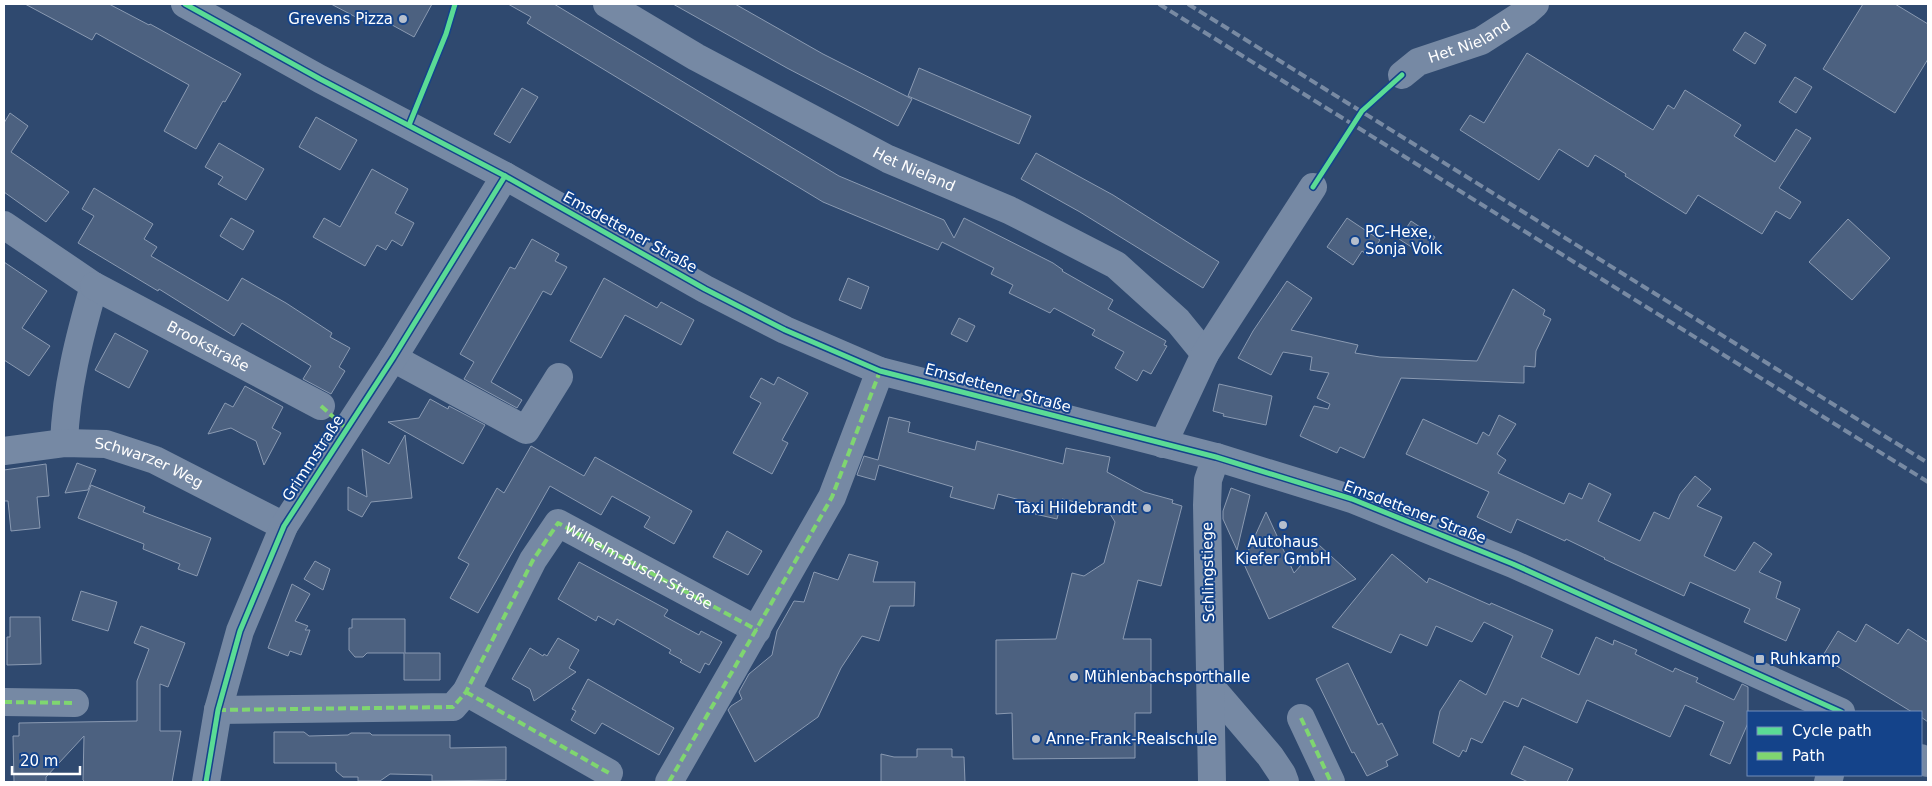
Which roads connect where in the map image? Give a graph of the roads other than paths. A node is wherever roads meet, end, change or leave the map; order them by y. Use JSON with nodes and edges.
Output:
{"nodes":[{"id":1,"x":185,"y":4,"type":"edge"},
{"id":2,"x":606,"y":4,"type":"edge"},
{"id":3,"x":1535,"y":4,"type":"edge"},
{"id":4,"x":218,"y":13,"type":"edge"},
{"id":5,"x":1402,"y":75,"type":"dead end"},
{"id":6,"x":505,"y":176,"type":"junction"},
{"id":7,"x":1313,"y":187,"type":"dead end"},
{"id":8,"x":4,"y":225,"type":"edge"},
{"id":9,"x":94,"y":286,"type":"junction"},
{"id":10,"x":1204,"y":354,"type":"junction"},
{"id":11,"x":393,"y":358,"type":"junction"},
{"id":12,"x":880,"y":371,"type":"junction"},
{"id":13,"x":559,"y":377,"type":"dead end"},
{"id":14,"x":321,"y":406,"type":"dead end"},
{"id":15,"x":64,"y":443,"type":"junction"},
{"id":16,"x":1163,"y":444,"type":"junction"},
{"id":17,"x":4,"y":451,"type":"edge"},
{"id":18,"x":1216,"y":458,"type":"junction"},
{"id":19,"x":284,"y":526,"type":"junction"},
{"id":20,"x":757,"y":630,"type":"junction"},
{"id":21,"x":1211,"y":687,"type":"junction"},
{"id":22,"x":466,"y":692,"type":"junction"},
{"id":23,"x":4,"y":702,"type":"edge"},
{"id":24,"x":75,"y":703,"type":"dead end"},
{"id":25,"x":218,"y":710,"type":"junction"},
{"id":26,"x":1839,"y":711,"type":"edge"},
{"id":27,"x":1301,"y":718,"type":"dead end"},
{"id":28,"x":609,"y":773,"type":"dead end"},
{"id":29,"x":206,"y":782,"type":"edge"},
{"id":30,"x":670,"y":782,"type":"edge"},
{"id":31,"x":1212,"y":782,"type":"edge"},
{"id":32,"x":1285,"y":782,"type":"edge"},
{"id":33,"x":1331,"y":782,"type":"edge"}],
"edges":[{"from":1,"to":4,"type":"street","name":"Emsdettener Straße"},
{"from":2,"to":10,"type":"street","name":"Het Nieland"},
{"from":3,"to":5,"type":"street","name":"Het Nieland"},
{"from":4,"to":6,"type":"street","name":"Emsdettener Straße"},
{"from":6,"to":11,"type":"street","name":"Grimmstraße"},
{"from":6,"to":12,"type":"street","name":"Emsdettener Straße"},
{"from":7,"to":10,"type":"street"},
{"from":8,"to":9,"type":"street","name":"Brookstraße"},
{"from":9,"to":14,"type":"street","name":"Brookstraße"},
{"from":9,"to":15,"type":"street"},
{"from":10,"to":16,"type":"street"},
{"from":11,"to":13,"type":"street"},
{"from":11,"to":19,"type":"street","name":"Grimmstraße"},
{"from":12,"to":16,"type":"street","name":"Emsdettener Straße"},
{"from":12,"to":20,"type":"street"},
{"from":15,"to":17,"type":"street","name":"Schwarzer Weg"},
{"from":15,"to":19,"type":"street","name":"Schwarzer Weg"},
{"from":16,"to":18,"type":"street","name":"Emsdettener Straße"},
{"from":18,"to":21,"type":"street","name":"Schlingstiege"},
{"from":18,"to":26,"type":"street","name":"Emsdettener Straße"},
{"from":19,"to":25,"type":"street","name":"Grimmstraße"},
{"from":20,"to":22,"type":"street","name":"Wilhelm-Busch-Straße"},
{"from":20,"to":30,"type":"street"},
{"from":21,"to":31,"type":"street","name":"Schlingstiege"},
{"from":21,"to":32,"type":"street"},
{"from":22,"to":25,"type":"street","name":"Wilhelm-Busch-Straße"},
{"from":22,"to":28,"type":"street"},
{"from":23,"to":24,"type":"street"},
{"from":25,"to":29,"type":"street","name":"Grimmstraße"},
{"from":27,"to":33,"type":"street"}]}
